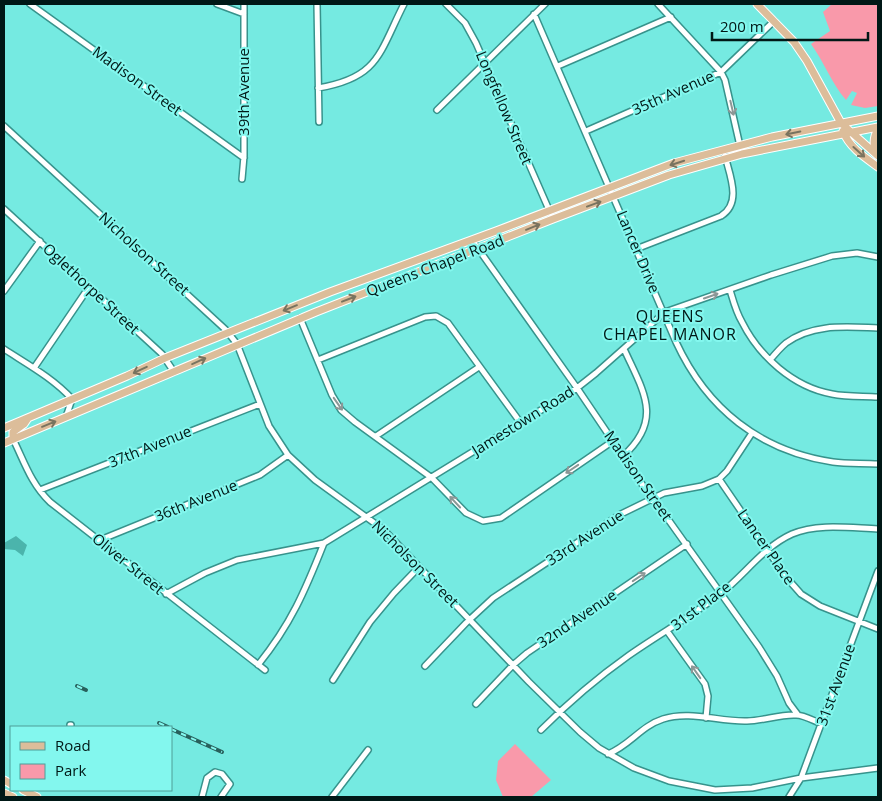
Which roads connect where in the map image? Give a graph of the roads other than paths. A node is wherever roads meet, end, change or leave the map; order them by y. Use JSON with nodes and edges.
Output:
{"nodes":[{"id":1,"x":30,"y":4,"type":"edge"},
{"id":2,"x":217,"y":4,"type":"edge"},
{"id":3,"x":244,"y":4,"type":"edge"},
{"id":4,"x":317,"y":4,"type":"edge"},
{"id":5,"x":404,"y":4,"type":"edge"},
{"id":6,"x":446,"y":4,"type":"edge"},
{"id":7,"x":545,"y":4,"type":"edge"},
{"id":8,"x":658,"y":4,"type":"edge"},
{"id":9,"x":757,"y":4,"type":"edge"},
{"id":10,"x":454,"y":6,"type":"edge"},
{"id":11,"x":244,"y":14,"type":"junction"},
{"id":12,"x":534,"y":14,"type":"junction"},
{"id":13,"x":671,"y":17,"type":"junction"},
{"id":14,"x":774,"y":21,"type":"junction"},
{"id":15,"x":485,"y":62,"type":"junction"},
{"id":16,"x":558,"y":66,"type":"junction"},
{"id":17,"x":721,"y":72,"type":"junction"},
{"id":18,"x":318,"y":88,"type":"junction"},
{"id":19,"x":437,"y":110,"type":"dead end"},
{"id":20,"x":878,"y":116,"type":"edge"},
{"id":21,"x":319,"y":122,"type":"dead end"},
{"id":22,"x":841,"y":123,"type":"junction"},
{"id":23,"x":4,"y":126,"type":"edge"},
{"id":24,"x":878,"y":128,"type":"edge"},
{"id":25,"x":586,"y":131,"type":"junction"},
{"id":26,"x":846,"y":133,"type":"junction"},
{"id":27,"x":740,"y":146,"type":"junction"},
{"id":28,"x":723,"y":150,"type":"junction"},
{"id":29,"x":878,"y":156,"type":"edge"},
{"id":30,"x":244,"y":158,"type":"junction"},
{"id":31,"x":726,"y":158,"type":"junction"},
{"id":32,"x":878,"y":167,"type":"edge"},
{"id":33,"x":242,"y":179,"type":"dead end"},
{"id":34,"x":610,"y":187,"type":"junction"},
{"id":35,"x":614,"y":196,"type":"junction"},
{"id":36,"x":4,"y":209,"type":"edge"},
{"id":37,"x":549,"y":211,"type":"junction"},
{"id":38,"x":552,"y":219,"type":"junction"},
{"id":39,"x":472,"y":240,"type":"junction"},
{"id":40,"x":40,"y":241,"type":"junction"},
{"id":41,"x":479,"y":249,"type":"junction"},
{"id":42,"x":636,"y":249,"type":"junction"},
{"id":43,"x":878,"y":257,"type":"edge"},
{"id":44,"x":89,"y":287,"type":"junction"},
{"id":45,"x":730,"y":290,"type":"junction"},
{"id":46,"x":4,"y":291,"type":"edge"},
{"id":47,"x":665,"y":312,"type":"junction"},
{"id":48,"x":300,"y":318,"type":"junction"},
{"id":49,"x":878,"y":328,"type":"edge"},
{"id":50,"x":228,"y":334,"type":"junction"},
{"id":51,"x":237,"y":344,"type":"junction"},
{"id":52,"x":4,"y":349,"type":"edge"},
{"id":53,"x":624,"y":349,"type":"junction"},
{"id":54,"x":165,"y":358,"type":"junction"},
{"id":55,"x":318,"y":360,"type":"junction"},
{"id":56,"x":770,"y":360,"type":"junction"},
{"id":57,"x":479,"y":367,"type":"junction"},
{"id":58,"x":34,"y":368,"type":"junction"},
{"id":59,"x":174,"y":372,"type":"junction"},
{"id":60,"x":577,"y":388,"type":"junction"},
{"id":61,"x":878,"y":397,"type":"edge"},
{"id":62,"x":72,"y":400,"type":"junction"},
{"id":63,"x":260,"y":404,"type":"junction"},
{"id":64,"x":66,"y":417,"type":"junction"},
{"id":65,"x":28,"y":418,"type":"junction"},
{"id":66,"x":520,"y":422,"type":"junction"},
{"id":67,"x":4,"y":428,"type":"edge"},
{"id":68,"x":752,"y":433,"type":"junction"},
{"id":69,"x":376,"y":436,"type":"junction"},
{"id":70,"x":13,"y":439,"type":"junction"},
{"id":71,"x":613,"y":442,"type":"junction"},
{"id":72,"x":4,"y":443,"type":"edge"},
{"id":73,"x":288,"y":455,"type":"junction"},
{"id":74,"x":623,"y":456,"type":"junction"},
{"id":75,"x":878,"y":464,"type":"edge"},
{"id":76,"x":432,"y":478,"type":"junction"},
{"id":77,"x":719,"y":478,"type":"junction"},
{"id":78,"x":40,"y":490,"type":"junction"},
{"id":79,"x":652,"y":499,"type":"junction"},
{"id":80,"x":367,"y":517,"type":"junction"},
{"id":81,"x":878,"y":530,"type":"edge"},
{"id":82,"x":100,"y":540,"type":"junction"},
{"id":83,"x":324,"y":543,"type":"junction"},
{"id":84,"x":686,"y":544,"type":"junction"},
{"id":85,"x":768,"y":550,"type":"junction"},
{"id":86,"x":419,"y":566,"type":"junction"},
{"id":87,"x":878,"y":571,"type":"edge"},
{"id":88,"x":166,"y":594,"type":"junction"},
{"id":89,"x":721,"y":594,"type":"junction"},
{"id":90,"x":470,"y":620,"type":"junction"},
{"id":91,"x":859,"y":621,"type":"junction"},
{"id":92,"x":878,"y":629,"type":"edge"},
{"id":93,"x":667,"y":631,"type":"junction"},
{"id":94,"x":258,"y":665,"type":"junction"},
{"id":95,"x":513,"y":665,"type":"junction"},
{"id":96,"x":426,"y":666,"type":"dead end"},
{"id":97,"x":265,"y":670,"type":"dead end"},
{"id":98,"x":333,"y":680,"type":"dead end"},
{"id":99,"x":476,"y":704,"type":"dead end"},
{"id":100,"x":559,"y":712,"type":"junction"},
{"id":101,"x":798,"y":715,"type":"junction"},
{"id":102,"x":706,"y":718,"type":"junction"},
{"id":103,"x":822,"y":724,"type":"junction"},
{"id":104,"x":541,"y":730,"type":"dead end"},
{"id":105,"x":368,"y":750,"type":"dead end"},
{"id":106,"x":608,"y":754,"type":"junction"},
{"id":107,"x":878,"y":760,"type":"edge"},
{"id":108,"x":877,"y":768,"type":"edge"},
{"id":109,"x":800,"y":778,"type":"junction"},
{"id":110,"x":25,"y":791,"type":"edge"},
{"id":111,"x":4,"y":793,"type":"edge"},
{"id":112,"x":13,"y":797,"type":"edge"},
{"id":113,"x":37,"y":797,"type":"edge"},
{"id":114,"x":202,"y":797,"type":"edge"},
{"id":115,"x":221,"y":797,"type":"edge"},
{"id":116,"x":332,"y":797,"type":"edge"},
{"id":117,"x":789,"y":797,"type":"edge"}],
"edges":[{"from":1,"to":30,"type":"street","name":"Madison Street"},
{"from":2,"to":11,"type":"street"},
{"from":3,"to":11,"type":"street","name":"39th Avenue"},
{"from":4,"to":18,"type":"street"},
{"from":5,"to":18,"type":"street"},
{"from":6,"to":10,"type":"street","name":"Longfellow Street"},
{"from":7,"to":12,"type":"street"},
{"from":8,"to":13,"type":"street"},
{"from":9,"to":14,"type":"main road"},
{"from":10,"to":15,"type":"street","name":"Longfellow Street"},
{"from":11,"to":30,"type":"street","name":"39th Avenue"},
{"from":12,"to":15,"type":"street"},
{"from":12,"to":16,"type":"street","name":"Lancer Drive"},
{"from":13,"to":16,"type":"street"},
{"from":13,"to":17,"type":"street"},
{"from":14,"to":17,"type":"street","name":"35th Avenue"},
{"from":14,"to":22,"type":"main road"},
{"from":15,"to":19,"type":"street"},
{"from":15,"to":37,"type":"street","name":"Longfellow Street"},
{"from":16,"to":25,"type":"street","name":"Lancer Drive"},
{"from":17,"to":25,"type":"street","name":"35th Avenue"},
{"from":17,"to":27,"type":"street","one_way":true},
{"from":18,"to":21,"type":"street"},
{"from":20,"to":22,"type":"main road","name":"Queens Chapel Road"},
{"from":22,"to":26,"type":"main road"},
{"from":22,"to":27,"type":"main road","name":"Queens Chapel Road","one_way":true},
{"from":23,"to":50,"type":"street","name":"Nicholson Street"},
{"from":24,"to":26,"type":"main road","name":"Queens Chapel Road"},
{"from":24,"to":29,"type":"main road"},
{"from":25,"to":34,"type":"street","name":"Lancer Drive"},
{"from":26,"to":29,"type":"main road"},
{"from":26,"to":31,"type":"main road","name":"Queens Chapel Road"},
{"from":26,"to":32,"type":"main road","one_way":true},
{"from":27,"to":28,"type":"main road","name":"Queens Chapel Road"},
{"from":28,"to":31,"type":"street"},
{"from":28,"to":34,"type":"main road","name":"Queens Chapel Road","one_way":true},
{"from":30,"to":33,"type":"street","name":"39th Avenue"},
{"from":31,"to":35,"type":"main road","name":"Queens Chapel Road"},
{"from":31,"to":42,"type":"street"},
{"from":34,"to":35,"type":"street","name":"Lancer Drive"},
{"from":34,"to":37,"type":"main road","name":"Queens Chapel Road"},
{"from":38,"to":35,"type":"main road","name":"Queens Chapel Road","one_way":true},
{"from":35,"to":42,"type":"street","name":"Lancer Drive"},
{"from":36,"to":40,"type":"street","name":"Oglethorpe Street"},
{"from":37,"to":38,"type":"street","name":"Longfellow Street"},
{"from":37,"to":39,"type":"main road","name":"Queens Chapel Road"},
{"from":41,"to":38,"type":"main road","name":"Queens Chapel Road","one_way":true},
{"from":39,"to":41,"type":"street","name":"Madison Street"},
{"from":39,"to":50,"type":"main road","name":"Queens Chapel Road","one_way":true},
{"from":40,"to":44,"type":"street","name":"Oglethorpe Street"},
{"from":40,"to":46,"type":"street"},
{"from":48,"to":41,"type":"main road","name":"Queens Chapel Road","one_way":true},
{"from":41,"to":60,"type":"street","name":"Madison Street"},
{"from":42,"to":47,"type":"street","name":"Lancer Drive"},
{"from":43,"to":45,"type":"street","name":"Jamestown Road"},
{"from":44,"to":54,"type":"street","name":"Oglethorpe Street"},
{"from":44,"to":58,"type":"street"},
{"from":47,"to":45,"type":"street","name":"Jamestown Road","one_way":true},
{"from":45,"to":56,"type":"street"},
{"from":47,"to":53,"type":"street","name":"Jamestown Road"},
{"from":47,"to":68,"type":"street","name":"Lancer Drive"},
{"from":48,"to":51,"type":"main road","name":"Queens Chapel Road"},
{"from":48,"to":55,"type":"street"},
{"from":49,"to":56,"type":"street"},
{"from":50,"to":51,"type":"street","name":"Nicholson Street"},
{"from":50,"to":54,"type":"main road","name":"Queens Chapel Road"},
{"from":59,"to":51,"type":"main road","name":"Queens Chapel Road","one_way":true},
{"from":51,"to":63,"type":"street","name":"Nicholson Street"},
{"from":52,"to":58,"type":"street"},
{"from":53,"to":60,"type":"street","name":"Jamestown Road"},
{"from":53,"to":74,"type":"street"},
{"from":54,"to":59,"type":"street","name":"Oglethorpe Street"},
{"from":54,"to":62,"type":"main road","name":"Queens Chapel Road","one_way":true},
{"from":55,"to":57,"type":"street"},
{"from":55,"to":69,"type":"street","one_way":true},
{"from":56,"to":61,"type":"street"},
{"from":57,"to":66,"type":"street"},
{"from":57,"to":69,"type":"street"},
{"from":58,"to":62,"type":"street"},
{"from":59,"to":64,"type":"main road","name":"Queens Chapel Road"},
{"from":60,"to":66,"type":"street","name":"Jamestown Road"},
{"from":60,"to":71,"type":"street","name":"Madison Street"},
{"from":62,"to":64,"type":"street"},
{"from":62,"to":65,"type":"main road","name":"Queens Chapel Road"},
{"from":63,"to":73,"type":"street","name":"Nicholson Street"},
{"from":63,"to":78,"type":"street","name":"37th Avenue"},
{"from":70,"to":64,"type":"main road","name":"Queens Chapel Road","one_way":true},
{"from":65,"to":67,"type":"main road","name":"Queens Chapel Road"},
{"from":65,"to":70,"type":"main road"},
{"from":66,"to":76,"type":"street","name":"Jamestown Road"},
{"from":68,"to":75,"type":"street","name":"Lancer Drive"},
{"from":68,"to":77,"type":"street"},
{"from":69,"to":76,"type":"street"},
{"from":70,"to":72,"type":"main road","name":"Queens Chapel Road"},
{"from":70,"to":78,"type":"street","name":"Oliver Street"},
{"from":71,"to":74,"type":"street","name":"Madison Street"},
{"from":71,"to":76,"type":"street","one_way":true},
{"from":73,"to":80,"type":"street","name":"Nicholson Street"},
{"from":73,"to":82,"type":"street","name":"36th Avenue"},
{"from":74,"to":79,"type":"street","name":"Madison Street"},
{"from":76,"to":80,"type":"street","name":"Jamestown Road"},
{"from":77,"to":79,"type":"street","name":"33rd Avenue"},
{"from":77,"to":85,"type":"street","name":"Lancer Place"},
{"from":78,"to":82,"type":"street","name":"Oliver Street"},
{"from":79,"to":84,"type":"street","name":"Madison Street"},
{"from":79,"to":90,"type":"street","name":"33rd Avenue"},
{"from":80,"to":83,"type":"street","name":"Jamestown Road"},
{"from":80,"to":86,"type":"street","name":"Nicholson Street"},
{"from":81,"to":85,"type":"street","name":"31st Place"},
{"from":82,"to":88,"type":"street","name":"Oliver Street"},
{"from":83,"to":88,"type":"street","name":"Jamestown Road"},
{"from":83,"to":94,"type":"street"},
{"from":84,"to":89,"type":"street","name":"Madison Street"},
{"from":95,"to":84,"type":"street","name":"32nd Avenue","one_way":true},
{"from":85,"to":89,"type":"street","name":"31st Place"},
{"from":85,"to":91,"type":"street","name":"Lancer Place"},
{"from":86,"to":90,"type":"street","name":"Nicholson Street"},
{"from":86,"to":98,"type":"street"},
{"from":87,"to":91,"type":"street","name":"31st Avenue"},
{"from":88,"to":94,"type":"street","name":"Oliver Street"},
{"from":89,"to":93,"type":"street","name":"31st Place"},
{"from":89,"to":101,"type":"street","name":"Madison Street"},
{"from":90,"to":95,"type":"street","name":"Nicholson Street"},
{"from":90,"to":96,"type":"street","name":"33rd Avenue"},
{"from":91,"to":92,"type":"street","name":"Lancer Place"},
{"from":91,"to":103,"type":"street","name":"31st Avenue"},
{"from":93,"to":100,"type":"street","name":"31st Place"},
{"from":102,"to":93,"type":"street","one_way":true},
{"from":94,"to":97,"type":"street","name":"Oliver Street"},
{"from":95,"to":99,"type":"street","name":"32nd Avenue"},
{"from":95,"to":100,"type":"street","name":"Nicholson Street"},
{"from":100,"to":104,"type":"street","name":"31st Place"},
{"from":100,"to":106,"type":"street","name":"Nicholson Street"},
{"from":101,"to":102,"type":"street"},
{"from":101,"to":103,"type":"street"},
{"from":102,"to":106,"type":"street"},
{"from":103,"to":109,"type":"street","name":"31st Avenue"},
{"from":105,"to":116,"type":"street"},
{"from":106,"to":109,"type":"street","name":"Nicholson Street"},
{"from":107,"to":108,"type":"street"},
{"from":108,"to":109,"type":"street","name":"Nicholson Street"},
{"from":109,"to":117,"type":"street","name":"31st Avenue"},
{"from":110,"to":113,"type":"main road"},
{"from":111,"to":112,"type":"main road"},
{"from":114,"to":115,"type":"street"}]}
